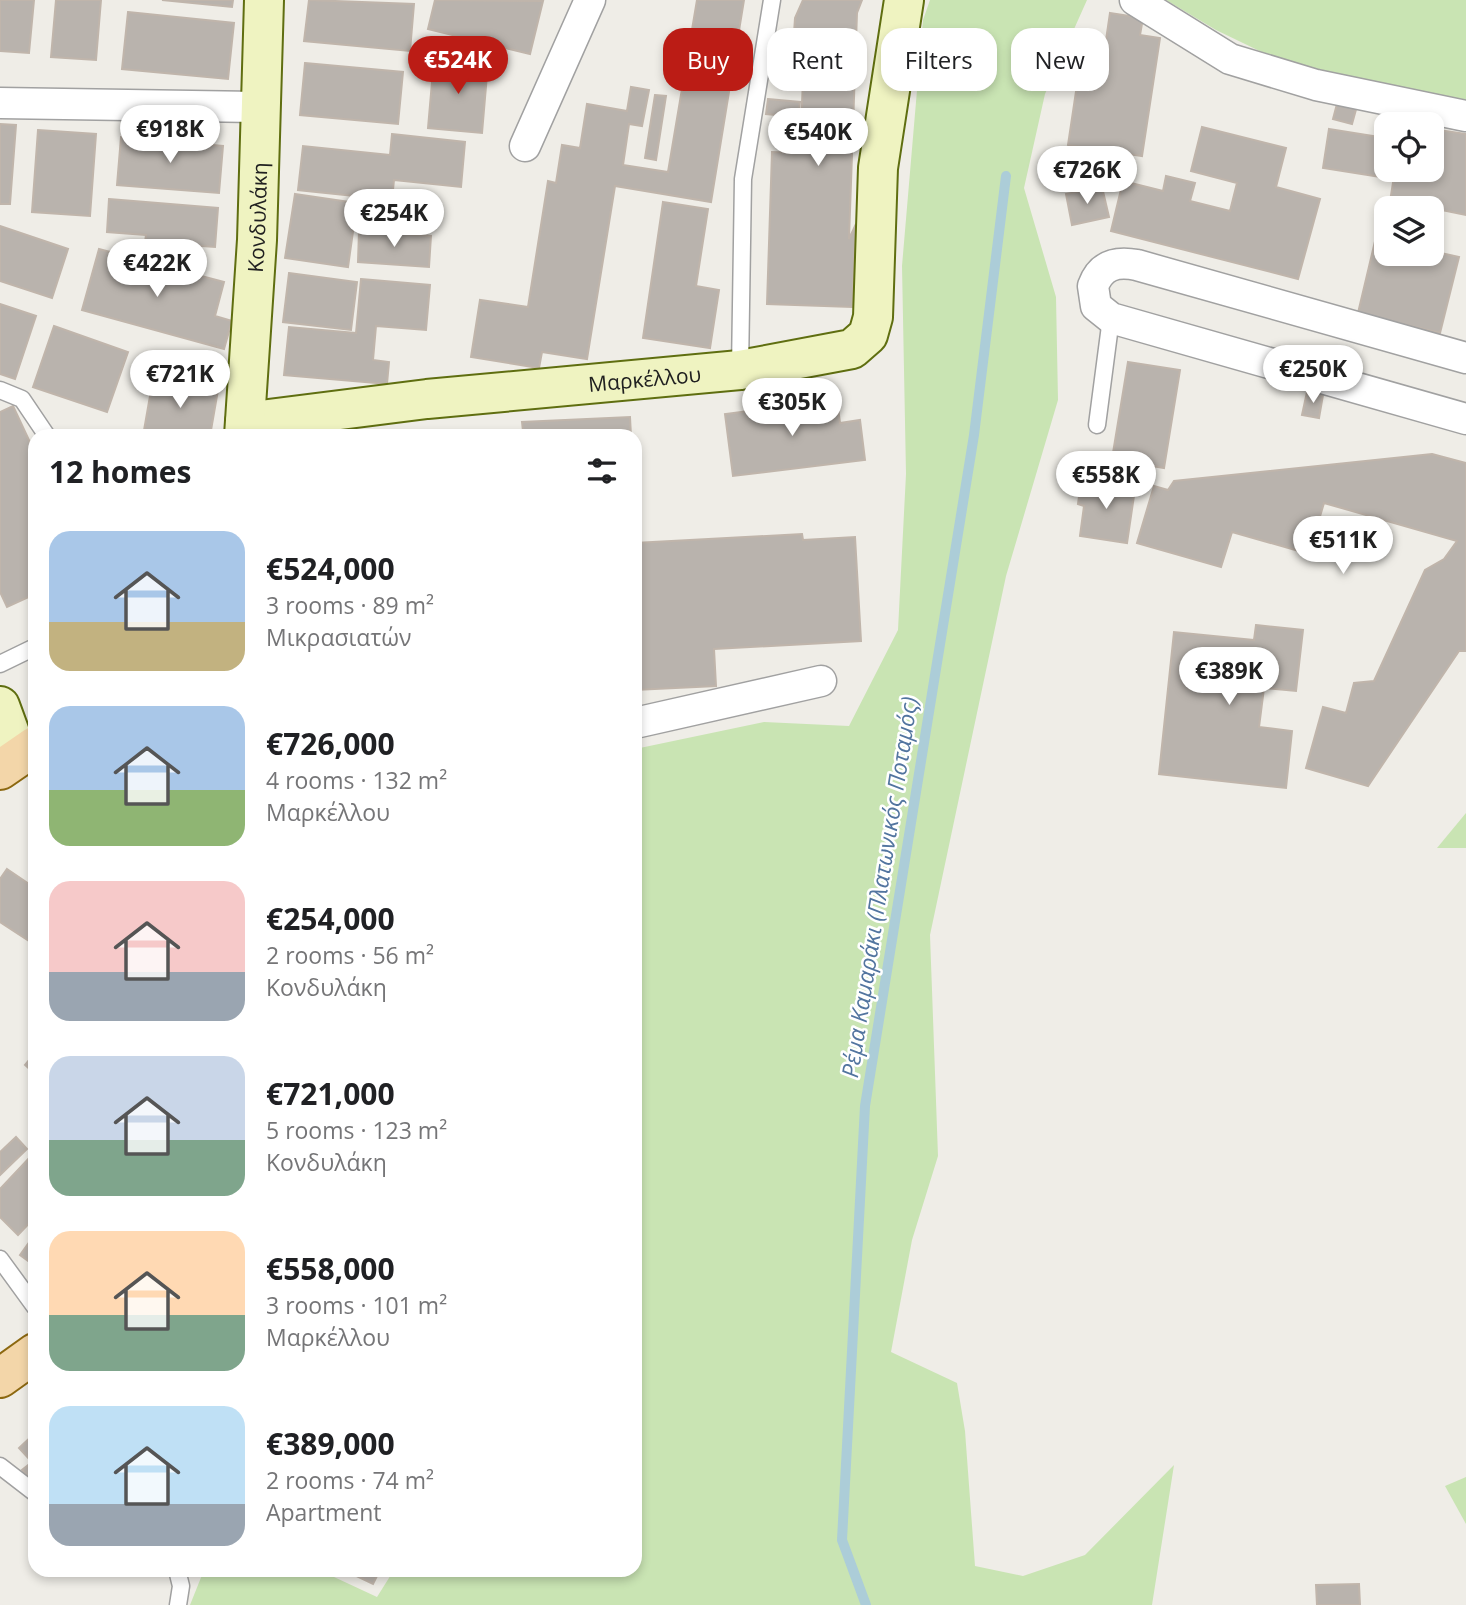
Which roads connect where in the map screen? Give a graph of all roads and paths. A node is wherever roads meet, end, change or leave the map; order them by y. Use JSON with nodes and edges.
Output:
{"nodes":[{"id":1,"x":264,"y":0,"type":"edge"},
{"id":2,"x":590,"y":0,"type":"edge"},
{"id":3,"x":772,"y":0,"type":"edge"},
{"id":4,"x":904,"y":0,"type":"edge"},
{"id":5,"x":1135,"y":0,"type":"edge"},
{"id":6,"x":0,"y":103,"type":"edge"},
{"id":7,"x":261,"y":107,"type":"junction"},
{"id":8,"x":1466,"y":116,"type":"edge"},
{"id":9,"x":526,"y":146,"type":"dead end"},
{"id":10,"x":1111,"y":318,"type":"junction"},
{"id":11,"x":1466,"y":358,"type":"edge"},
{"id":12,"x":740,"y":370,"type":"junction"},
{"id":13,"x":0,"y":390,"type":"edge"},
{"id":14,"x":1466,"y":419,"type":"edge"},
{"id":15,"x":1097,"y":425,"type":"dead end"},
{"id":16,"x":42,"y":429,"type":"edge"},
{"id":17,"x":245,"y":429,"type":"edge"},
{"id":18,"x":28,"y":650,"type":"edge"},
{"id":19,"x":0,"y":664,"type":"edge"},
{"id":20,"x":821,"y":681,"type":"dead end"},
{"id":21,"x":0,"y":706,"type":"edge"},
{"id":22,"x":642,"y":721,"type":"edge"},
{"id":23,"x":18,"y":757,"type":"edge"},
{"id":24,"x":0,"y":1259,"type":"edge"},
{"id":25,"x":28,"y":1297,"type":"edge"},
{"id":26,"x":28,"y":1358,"type":"edge"},
{"id":27,"x":0,"y":1378,"type":"edge"},
{"id":28,"x":0,"y":1466,"type":"edge"},
{"id":29,"x":28,"y":1488,"type":"edge"},
{"id":30,"x":179,"y":1577,"type":"edge"},
{"id":31,"x":178,"y":1605,"type":"edge"}],
"edges":[{"from":1,"to":7,"type":"street","name":"Κονδυλάκη"},
{"from":2,"to":9,"type":"street"},
{"from":3,"to":12,"type":"lane"},
{"from":4,"to":12,"type":"street","name":"Μαρκέλλου"},
{"from":5,"to":8,"type":"street"},
{"from":6,"to":7,"type":"street"},
{"from":7,"to":17,"type":"street","name":"Κονδυλάκη"},
{"from":10,"to":11,"type":"street"},
{"from":10,"to":14,"type":"street"},
{"from":10,"to":15,"type":"lane"},
{"from":12,"to":17,"type":"street","name":"Μαρκέλλου"},
{"from":13,"to":16,"type":"lane"},
{"from":18,"to":19,"type":"lane"},
{"from":20,"to":22,"type":"street"},
{"from":21,"to":23,"type":"street"},
{"from":24,"to":25,"type":"lane"},
{"from":26,"to":27,"type":"main road"},
{"from":28,"to":29,"type":"lane"},
{"from":30,"to":31,"type":"lane"}]}
